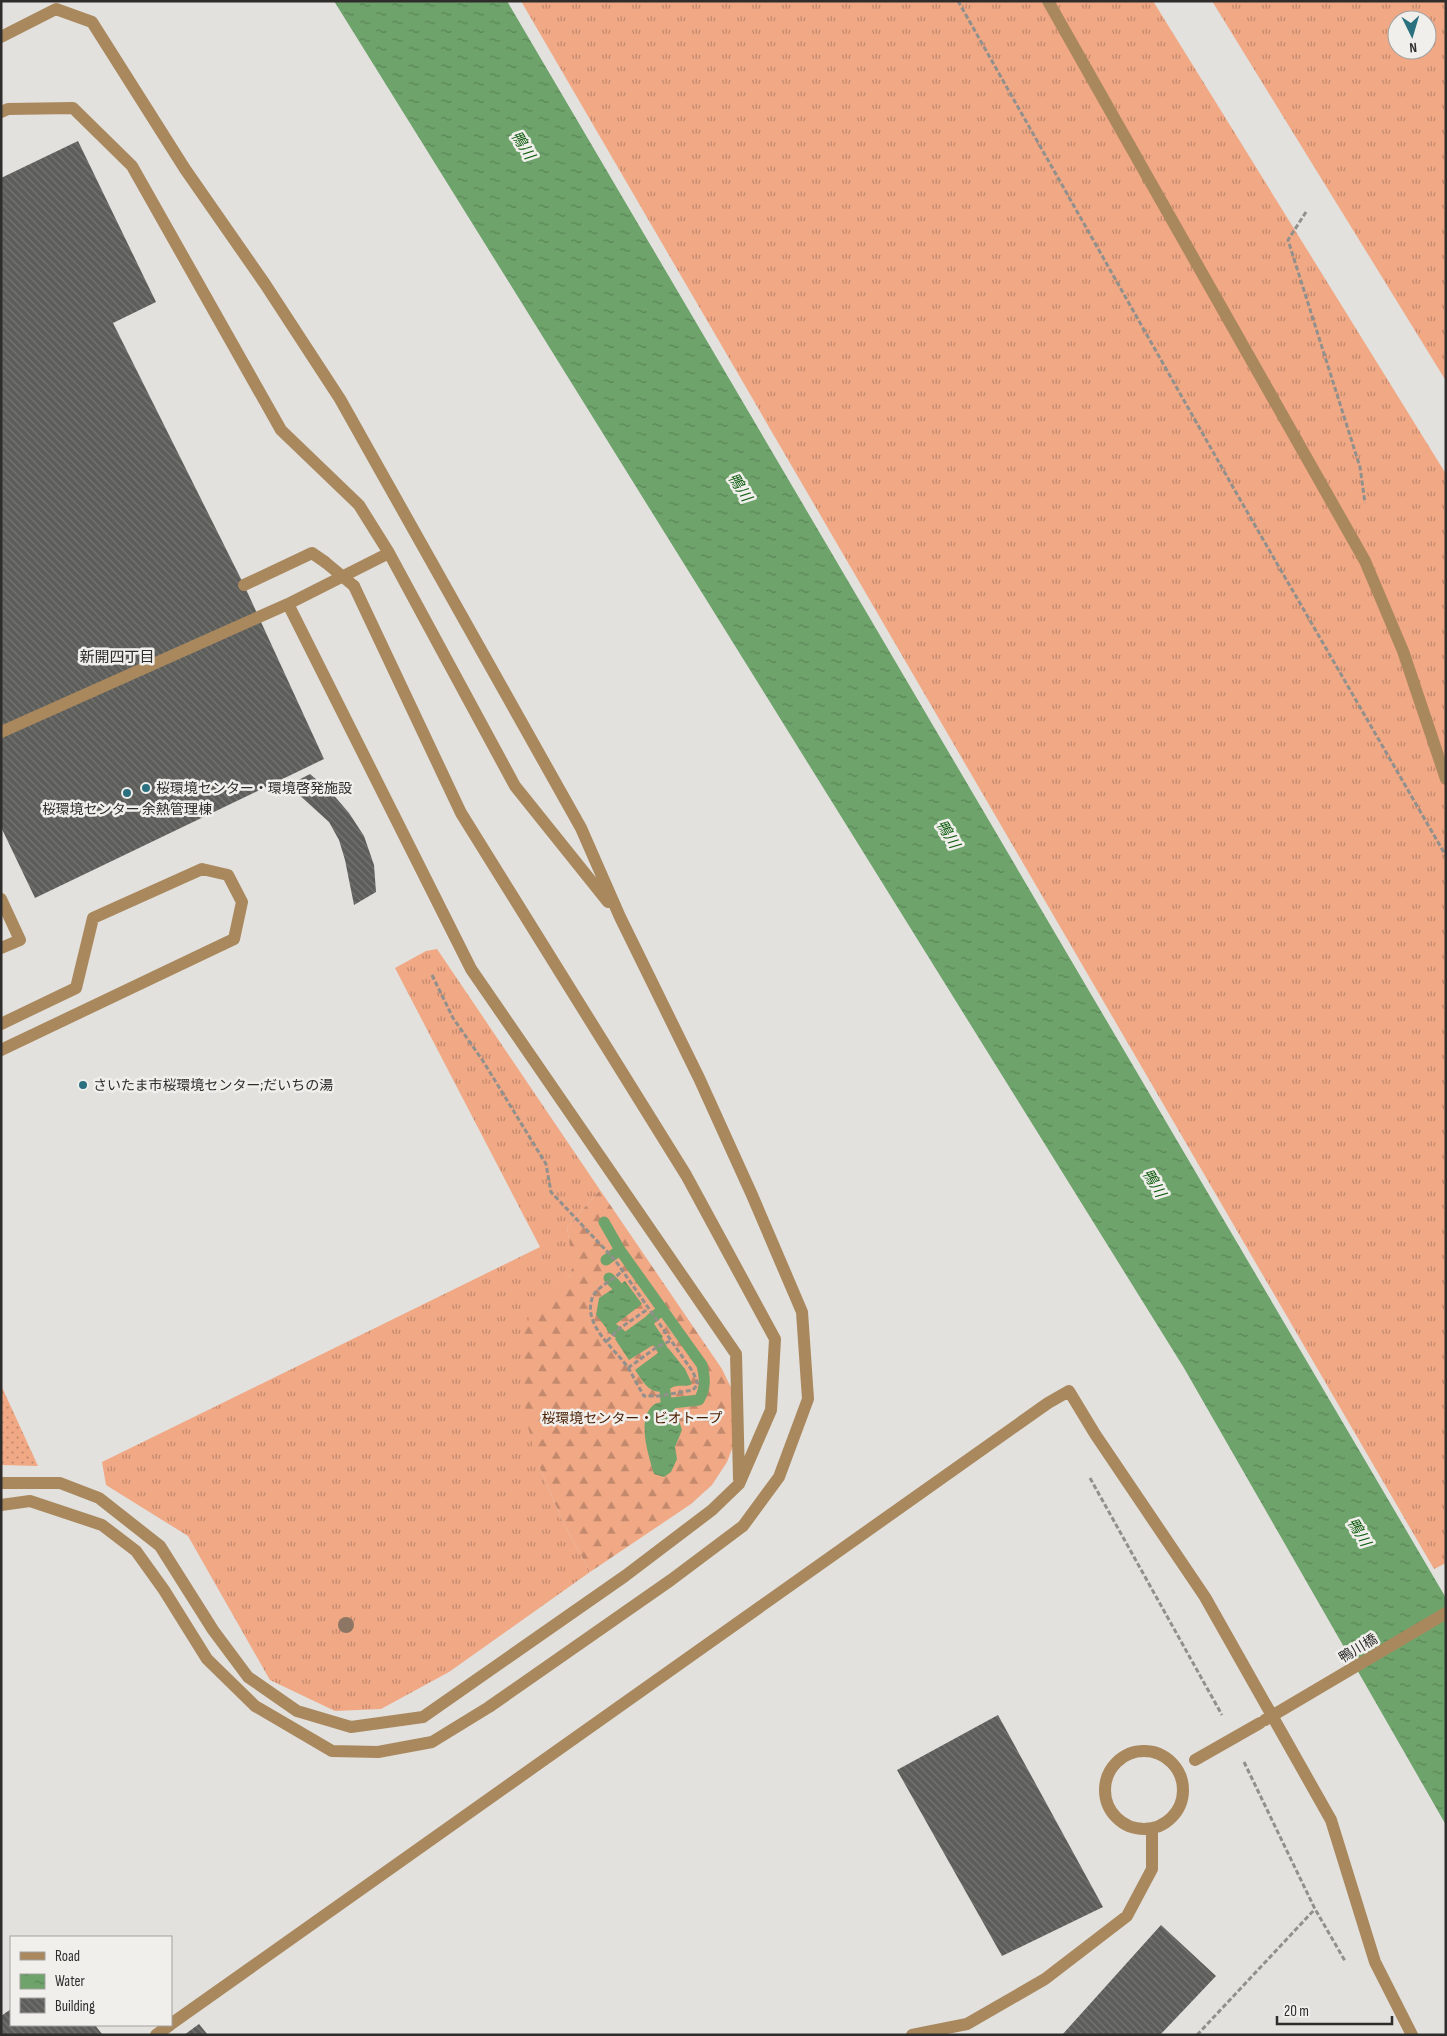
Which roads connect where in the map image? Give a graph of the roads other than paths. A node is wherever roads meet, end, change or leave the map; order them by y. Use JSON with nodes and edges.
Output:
{"nodes":[{"id":1,"x":1048,"y":1,"type":"edge"},
{"id":2,"x":1,"y":37,"type":"edge"},
{"id":3,"x":1,"y":112,"type":"edge"},
{"id":4,"x":388,"y":553,"type":"junction"},
{"id":5,"x":244,"y":585,"type":"dead end"},
{"id":6,"x":288,"y":604,"type":"junction"},
{"id":7,"x":1,"y":732,"type":"edge"},
{"id":8,"x":1446,"y":779,"type":"edge"},
{"id":9,"x":1,"y":899,"type":"edge"},
{"id":10,"x":620,"y":916,"type":"junction"},
{"id":11,"x":1,"y":948,"type":"edge"},
{"id":12,"x":1,"y":1024,"type":"edge"},
{"id":13,"x":1,"y":1050,"type":"edge"},
{"id":14,"x":1,"y":1483,"type":"edge"},
{"id":15,"x":739,"y":1484,"type":"junction"},
{"id":16,"x":1,"y":1505,"type":"edge"},
{"id":17,"x":1446,"y":1613,"type":"edge"},
{"id":18,"x":1272,"y":1716,"type":"junction"},
{"id":19,"x":1177,"y":1770,"type":"junction"},
{"id":20,"x":1152,"y":1829,"type":"junction"},
{"id":21,"x":172,"y":2023,"type":"edge"},
{"id":22,"x":167,"y":2026,"type":"edge"},
{"id":23,"x":156,"y":2035,"type":"edge"},
{"id":24,"x":912,"y":2035,"type":"edge"},
{"id":25,"x":1412,"y":2035,"type":"edge"}],
"edges":[{"from":1,"to":8,"type":"street"},
{"from":2,"to":10,"type":"street"},
{"from":3,"to":4,"type":"street"},
{"from":4,"to":6,"type":"street"},
{"from":4,"to":10,"type":"street"},
{"from":5,"to":15,"type":"street","bridge":true},
{"from":6,"to":7,"type":"street"},
{"from":6,"to":15,"type":"street"},
{"from":9,"to":11,"type":"street"},
{"from":10,"to":16,"type":"street"},
{"from":12,"to":13,"type":"street"},
{"from":14,"to":15,"type":"street"},
{"from":17,"to":18,"type":"street","name":"鴨川橋"},
{"from":18,"to":19,"type":"street","name":"鴨川橋","bridge":true},
{"from":18,"to":21,"type":"street"},
{"from":18,"to":25,"type":"street"},
{"from":19,"to":20,"type":"street"},
{"from":19,"to":20,"type":"street"},
{"from":20,"to":24,"type":"street"},
{"from":22,"to":23,"type":"street"}]}
